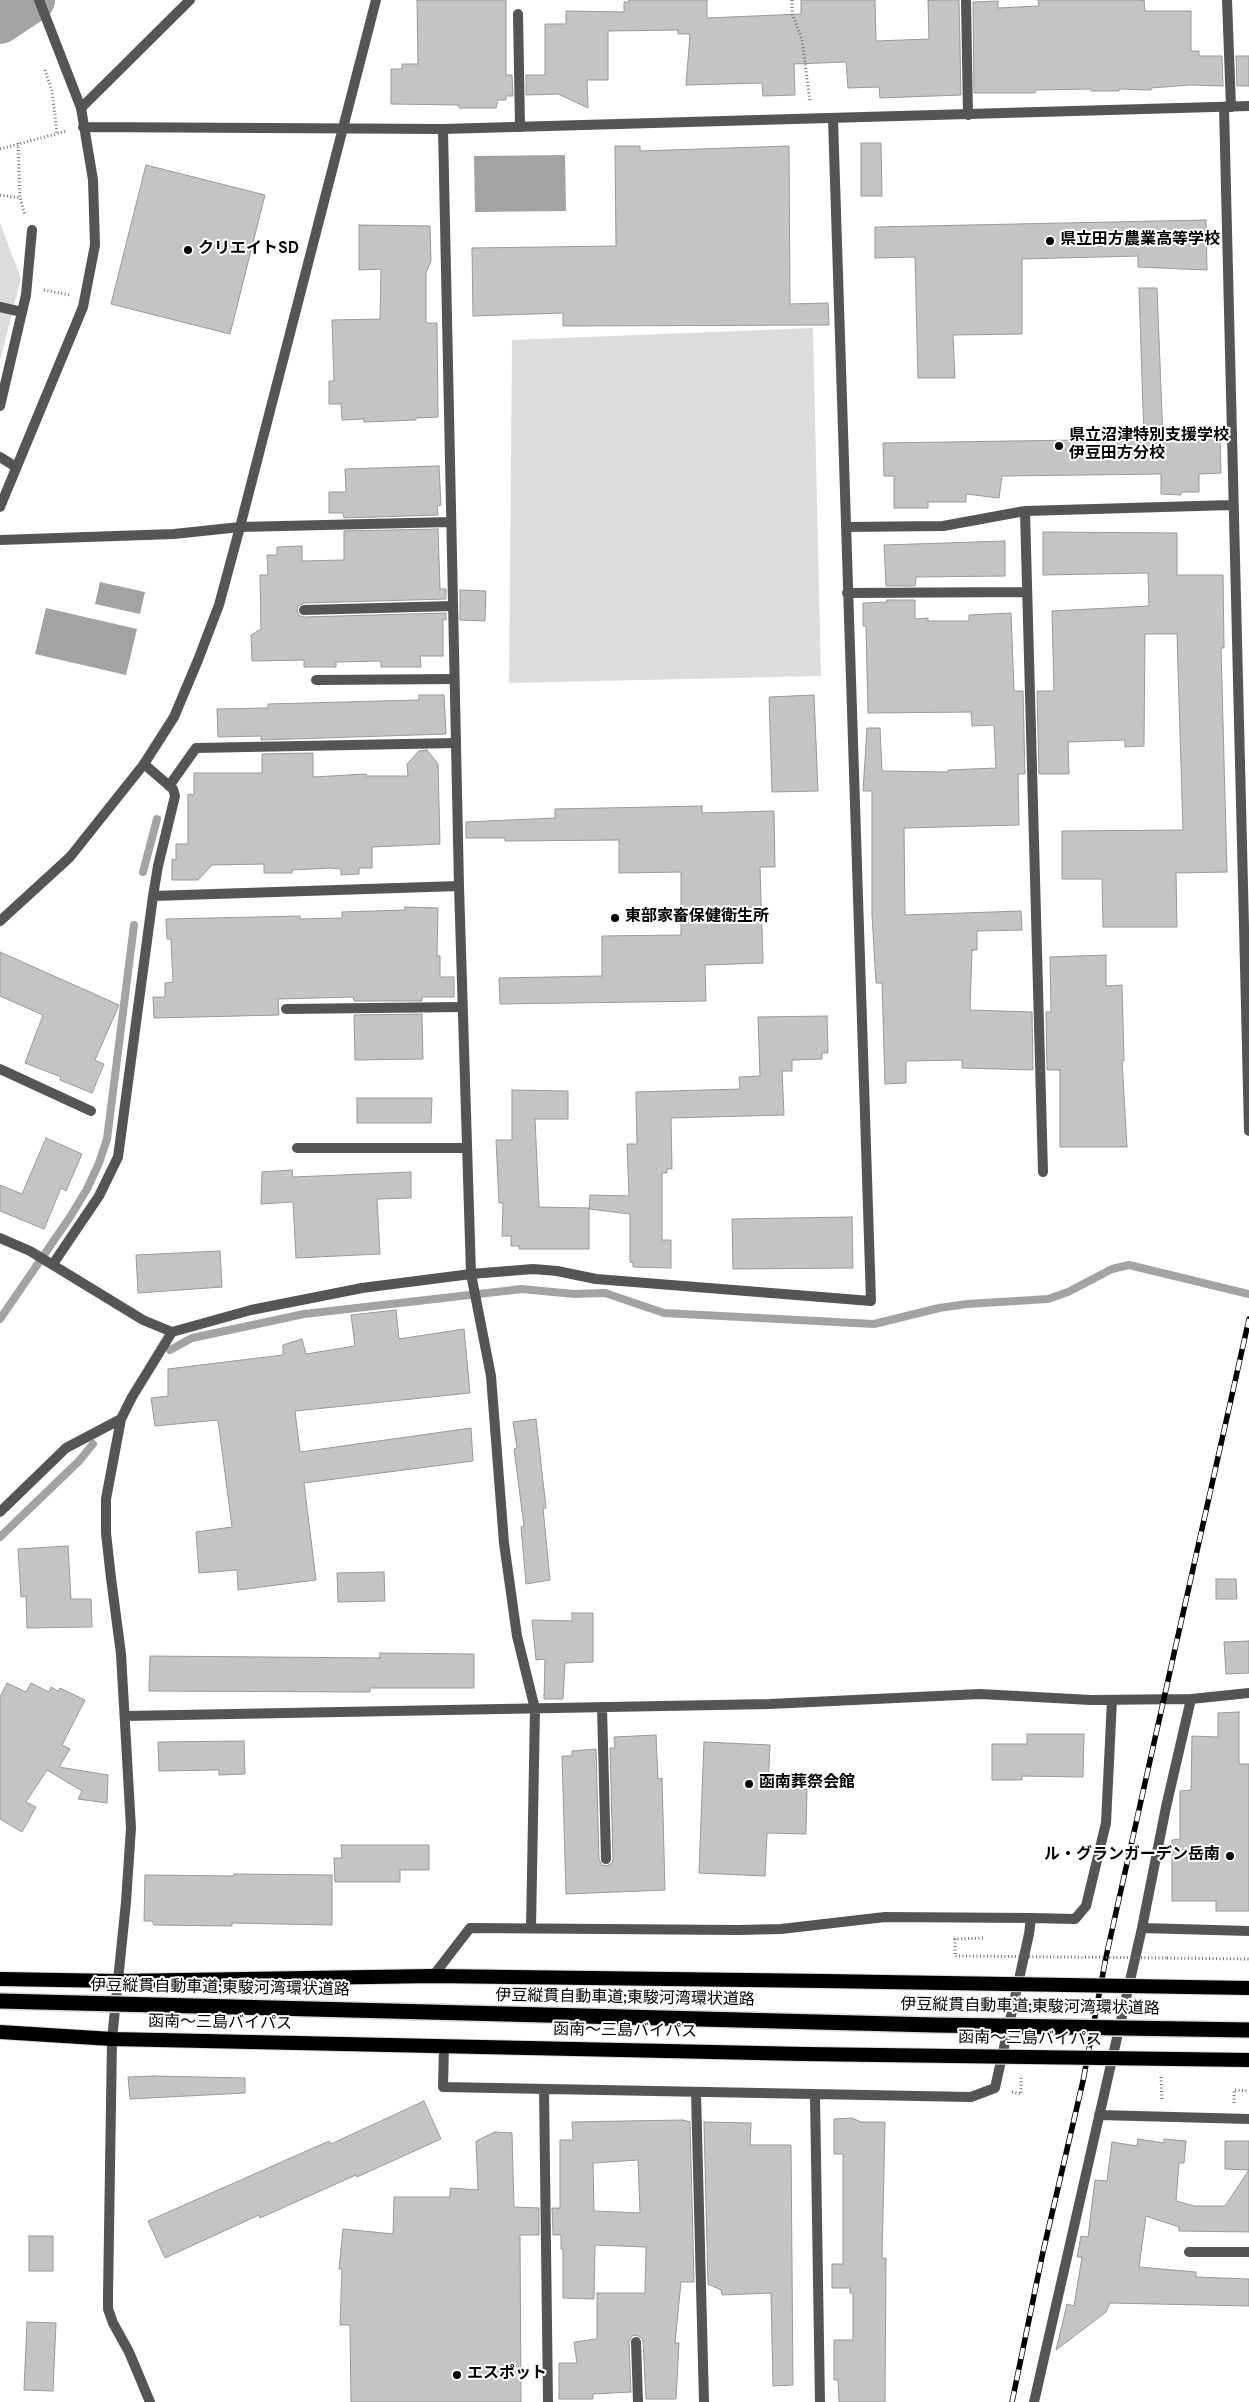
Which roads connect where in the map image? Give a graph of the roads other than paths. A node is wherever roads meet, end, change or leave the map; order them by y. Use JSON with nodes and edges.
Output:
{"nodes":[{"id":1,"x":39,"y":0,"type":"edge"},
{"id":2,"x":190,"y":0,"type":"edge"},
{"id":3,"x":376,"y":0,"type":"edge"},
{"id":4,"x":966,"y":0,"type":"edge"},
{"id":5,"x":1227,"y":0,"type":"edge"},
{"id":6,"x":518,"y":14,"type":"dead end"},
{"id":7,"x":1249,"y":106,"type":"edge"},
{"id":8,"x":1227,"y":107,"type":"junction"},
{"id":9,"x":81,"y":108,"type":"junction"},
{"id":10,"x":968,"y":115,"type":"junction"},
{"id":11,"x":833,"y":119,"type":"junction"},
{"id":12,"x":83,"y":127,"type":"junction"},
{"id":13,"x":520,"y":127,"type":"junction"},
{"id":14,"x":342,"y":128,"type":"junction"},
{"id":15,"x":443,"y":129,"type":"junction"},
{"id":16,"x":32,"y":230,"type":"road end"},
{"id":17,"x":0,"y":307,"type":"edge"},
{"id":18,"x":22,"y":312,"type":"junction"},
{"id":19,"x":0,"y":406,"type":"edge"},
{"id":20,"x":0,"y":457,"type":"edge"},
{"id":21,"x":16,"y":467,"type":"junction"},
{"id":22,"x":1232,"y":505,"type":"junction"},
{"id":23,"x":0,"y":507,"type":"edge"},
{"id":24,"x":1025,"y":512,"type":"junction"},
{"id":25,"x":451,"y":522,"type":"junction"},
{"id":26,"x":240,"y":527,"type":"junction"},
{"id":27,"x":846,"y":527,"type":"junction"},
{"id":28,"x":0,"y":540,"type":"edge"},
{"id":29,"x":1027,"y":592,"type":"junction"},
{"id":30,"x":848,"y":593,"type":"junction"},
{"id":31,"x":453,"y":606,"type":"junction"},
{"id":32,"x":304,"y":610,"type":"dead end"},
{"id":33,"x":454,"y":679,"type":"junction"},
{"id":34,"x":316,"y":680,"type":"dead end"},
{"id":35,"x":456,"y":743,"type":"junction"},
{"id":36,"x":144,"y":764,"type":"junction"},
{"id":37,"x":169,"y":786,"type":"junction"},
{"id":38,"x":459,"y":886,"type":"junction"},
{"id":39,"x":153,"y":896,"type":"junction"},
{"id":40,"x":0,"y":922,"type":"edge"},
{"id":41,"x":462,"y":1007,"type":"junction"},
{"id":42,"x":286,"y":1010,"type":"dead end"},
{"id":43,"x":0,"y":1069,"type":"edge"},
{"id":44,"x":91,"y":1111,"type":"dead end"},
{"id":45,"x":1249,"y":1131,"type":"edge"},
{"id":46,"x":297,"y":1148,"type":"dead end"},
{"id":47,"x":467,"y":1148,"type":"junction"},
{"id":48,"x":1043,"y":1172,"type":"dead end"},
{"id":49,"x":0,"y":1238,"type":"edge"},
{"id":50,"x":53,"y":1264,"type":"junction"},
{"id":51,"x":471,"y":1274,"type":"junction"},
{"id":52,"x":172,"y":1332,"type":"junction"},
{"id":53,"x":121,"y":1420,"type":"junction"},
{"id":54,"x":0,"y":1512,"type":"edge"},
{"id":55,"x":1249,"y":1693,"type":"edge"},
{"id":56,"x":1191,"y":1699,"type":"junction"},
{"id":57,"x":1112,"y":1700,"type":"junction"},
{"id":58,"x":602,"y":1707,"type":"junction"},
{"id":59,"x":535,"y":1709,"type":"junction"},
{"id":60,"x":125,"y":1716,"type":"junction"},
{"id":61,"x":606,"y":1859,"type":"dead end"},
{"id":62,"x":1031,"y":1918,"type":"junction"},
{"id":63,"x":531,"y":1928,"type":"junction"},
{"id":64,"x":1142,"y":1928,"type":"junction"},
{"id":65,"x":1249,"y":1930,"type":"edge"},
{"id":66,"x":433,"y":1976,"type":"junction"},
{"id":67,"x":0,"y":1980,"type":"edge"},
{"id":68,"x":118,"y":1981,"type":"junction"},
{"id":69,"x":1249,"y":1988,"type":"edge"},
{"id":70,"x":0,"y":2001,"type":"edge"},
{"id":71,"x":1249,"y":2030,"type":"edge"},
{"id":72,"x":0,"y":2032,"type":"edge"},
{"id":73,"x":112,"y":2039,"type":"junction"},
{"id":74,"x":444,"y":2046,"type":"junction"},
{"id":75,"x":1249,"y":2060,"type":"edge"},
{"id":76,"x":544,"y":2089,"type":"junction"},
{"id":77,"x":696,"y":2093,"type":"junction"},
{"id":78,"x":815,"y":2096,"type":"junction"},
{"id":79,"x":1099,"y":2115,"type":"junction"},
{"id":80,"x":1249,"y":2119,"type":"edge"},
{"id":81,"x":1188,"y":2252,"type":"dead end"},
{"id":82,"x":1249,"y":2252,"type":"edge"},
{"id":83,"x":636,"y":2342,"type":"dead end"},
{"id":84,"x":150,"y":2402,"type":"edge"},
{"id":85,"x":548,"y":2402,"type":"edge"},
{"id":86,"x":638,"y":2402,"type":"edge"},
{"id":87,"x":704,"y":2402,"type":"edge"},
{"id":88,"x":820,"y":2402,"type":"edge"},
{"id":89,"x":1034,"y":2402,"type":"edge"}],
"edges":[{"from":1,"to":9,"type":"street"},
{"from":2,"to":9,"type":"street"},
{"from":3,"to":14,"type":"street"},
{"from":4,"to":10,"type":"street"},
{"from":5,"to":8,"type":"street"},
{"from":6,"to":13,"type":"street"},
{"from":7,"to":8,"type":"street"},
{"from":8,"to":10,"type":"street"},
{"from":8,"to":22,"type":"street"},
{"from":9,"to":12,"type":"street"},
{"from":10,"to":11,"type":"street"},
{"from":11,"to":13,"type":"street"},
{"from":11,"to":27,"type":"street"},
{"from":12,"to":14,"type":"street"},
{"from":12,"to":21,"type":"street"},
{"from":13,"to":15,"type":"street"},
{"from":14,"to":15,"type":"street"},
{"from":14,"to":26,"type":"street"},
{"from":15,"to":25,"type":"street"},
{"from":16,"to":18,"type":"street"},
{"from":17,"to":18,"type":"street"},
{"from":18,"to":19,"type":"street"},
{"from":20,"to":21,"type":"street"},
{"from":21,"to":23,"type":"street"},
{"from":22,"to":24,"type":"street"},
{"from":22,"to":45,"type":"street"},
{"from":24,"to":27,"type":"street"},
{"from":24,"to":29,"type":"street"},
{"from":25,"to":26,"type":"street"},
{"from":25,"to":31,"type":"street"},
{"from":26,"to":28,"type":"street"},
{"from":26,"to":36,"type":"street"},
{"from":27,"to":30,"type":"street"},
{"from":29,"to":30,"type":"street"},
{"from":29,"to":48,"type":"street"},
{"from":30,"to":51,"type":"street"},
{"from":31,"to":32,"type":"street"},
{"from":31,"to":33,"type":"street"},
{"from":33,"to":34,"type":"street"},
{"from":33,"to":35,"type":"street"},
{"from":35,"to":37,"type":"street"},
{"from":35,"to":38,"type":"street"},
{"from":36,"to":37,"type":"street"},
{"from":36,"to":40,"type":"street"},
{"from":37,"to":39,"type":"street"},
{"from":38,"to":39,"type":"street"},
{"from":38,"to":41,"type":"street"},
{"from":39,"to":50,"type":"street"},
{"from":41,"to":42,"type":"street"},
{"from":41,"to":47,"type":"street"},
{"from":43,"to":44,"type":"street"},
{"from":46,"to":47,"type":"street"},
{"from":47,"to":51,"type":"street"},
{"from":49,"to":50,"type":"street"},
{"from":50,"to":52,"type":"street"},
{"from":51,"to":52,"type":"street"},
{"from":51,"to":59,"type":"street"},
{"from":52,"to":53,"type":"street"},
{"from":53,"to":54,"type":"street"},
{"from":53,"to":60,"type":"street"},
{"from":55,"to":56,"type":"street"},
{"from":56,"to":57,"type":"street"},
{"from":56,"to":64,"type":"street"},
{"from":57,"to":58,"type":"street"},
{"from":57,"to":62,"type":"street"},
{"from":58,"to":59,"type":"street"},
{"from":58,"to":61,"type":"street"},
{"from":59,"to":60,"type":"street"},
{"from":59,"to":63,"type":"street"},
{"from":60,"to":68,"type":"street"},
{"from":62,"to":63,"type":"street"},
{"from":62,"to":78,"type":"street"},
{"from":63,"to":66,"type":"street"},
{"from":64,"to":65,"type":"street"},
{"from":64,"to":79,"type":"street"},
{"from":66,"to":68,"type":"highway"},
{"from":66,"to":69,"type":"highway","bridge":true},
{"from":67,"to":68,"type":"highway"},
{"from":68,"to":73,"type":"street"},
{"from":70,"to":71,"type":"highway","name":"伊豆縦貫自動車道;東駿河湾環状道路","bridge":true},
{"from":72,"to":73,"type":"highway","name":"函南～三島バイパス"},
{"from":73,"to":74,"type":"highway","name":"函南～三島バイパス"},
{"from":73,"to":84,"type":"street"},
{"from":74,"to":75,"type":"highway","name":"函南～三島バイパス","bridge":true},
{"from":74,"to":76,"type":"street"},
{"from":76,"to":77,"type":"street"},
{"from":76,"to":85,"type":"street"},
{"from":77,"to":78,"type":"street"},
{"from":77,"to":87,"type":"street"},
{"from":78,"to":88,"type":"street"},
{"from":79,"to":80,"type":"street"},
{"from":79,"to":89,"type":"street"},
{"from":81,"to":82,"type":"street"},
{"from":83,"to":86,"type":"street"}]}
